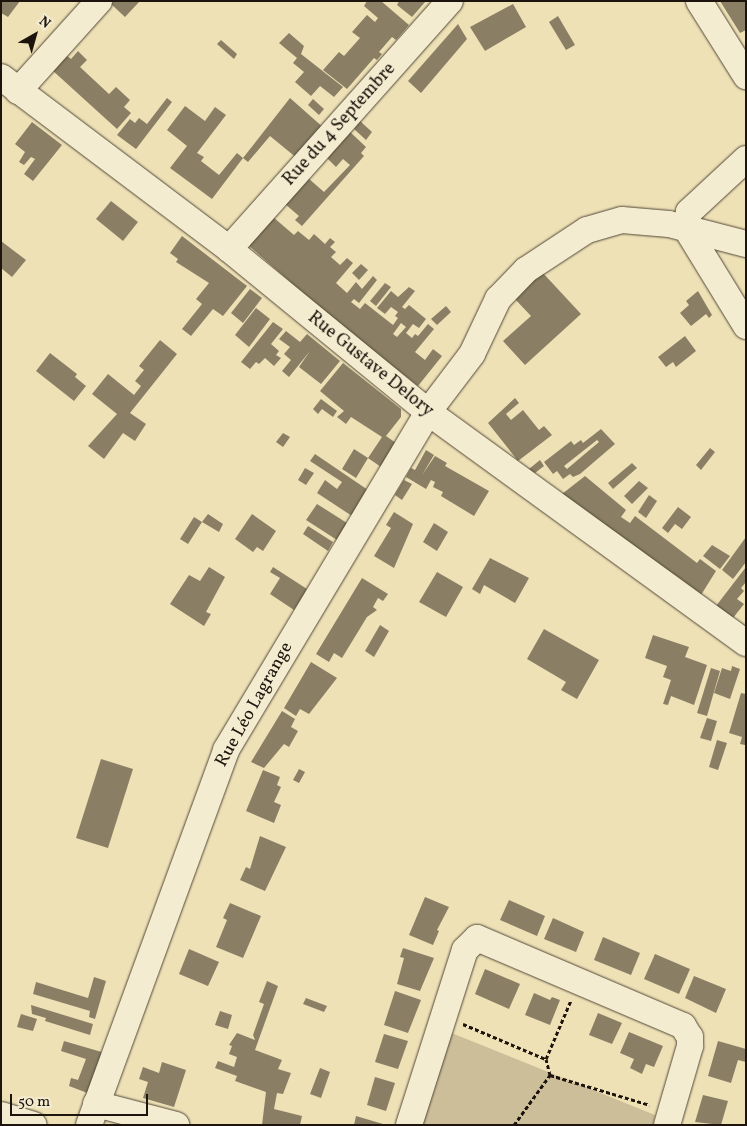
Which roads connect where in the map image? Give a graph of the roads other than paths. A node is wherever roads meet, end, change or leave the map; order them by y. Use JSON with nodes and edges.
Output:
{"nodes":[{"id":1,"x":100,"y":1,"type":"edge"},
{"id":2,"x":450,"y":1,"type":"edge"},
{"id":3,"x":699,"y":1,"type":"edge"},
{"id":4,"x":746,"y":76,"type":"edge"},
{"id":5,"x":10,"y":84,"type":"edge"},
{"id":6,"x":746,"y":159,"type":"edge"},
{"id":7,"x":686,"y":228,"type":"junction"},
{"id":8,"x":746,"y":244,"type":"edge"},
{"id":9,"x":228,"y":249,"type":"junction"},
{"id":10,"x":745,"y":322,"type":"edge"},
{"id":11,"x":428,"y":412,"type":"junction"},
{"id":12,"x":746,"y":643,"type":"edge"},
{"id":13,"x":1,"y":1115,"type":"edge"},
{"id":14,"x":92,"y":1115,"type":"edge"},
{"id":15,"x":669,"y":1118,"type":"edge"},
{"id":16,"x":34,"y":1125,"type":"edge"},
{"id":17,"x":176,"y":1125,"type":"edge"},
{"id":18,"x":409,"y":1125,"type":"edge"}],
"edges":[{"from":1,"to":5,"type":"street"},
{"from":2,"to":9,"type":"street","name":"Rue du 4 Septembre"},
{"from":3,"to":4,"type":"street"},
{"from":5,"to":9,"type":"street","name":"Rue Gustave Delory"},
{"from":6,"to":7,"type":"street"},
{"from":7,"to":8,"type":"street","name":"Rue Léo Lagrange"},
{"from":7,"to":10,"type":"street"},
{"from":7,"to":11,"type":"street","name":"Rue Léo Lagrange"},
{"from":9,"to":11,"type":"street","name":"Rue Gustave Delory"},
{"from":11,"to":12,"type":"street","name":"Rue Gustave Delory"},
{"from":11,"to":14,"type":"street","name":"Rue Léo Lagrange"},
{"from":13,"to":16,"type":"street"},
{"from":14,"to":17,"type":"street","name":"Rue Léo Lagrange"},
{"from":15,"to":18,"type":"street"}]}
